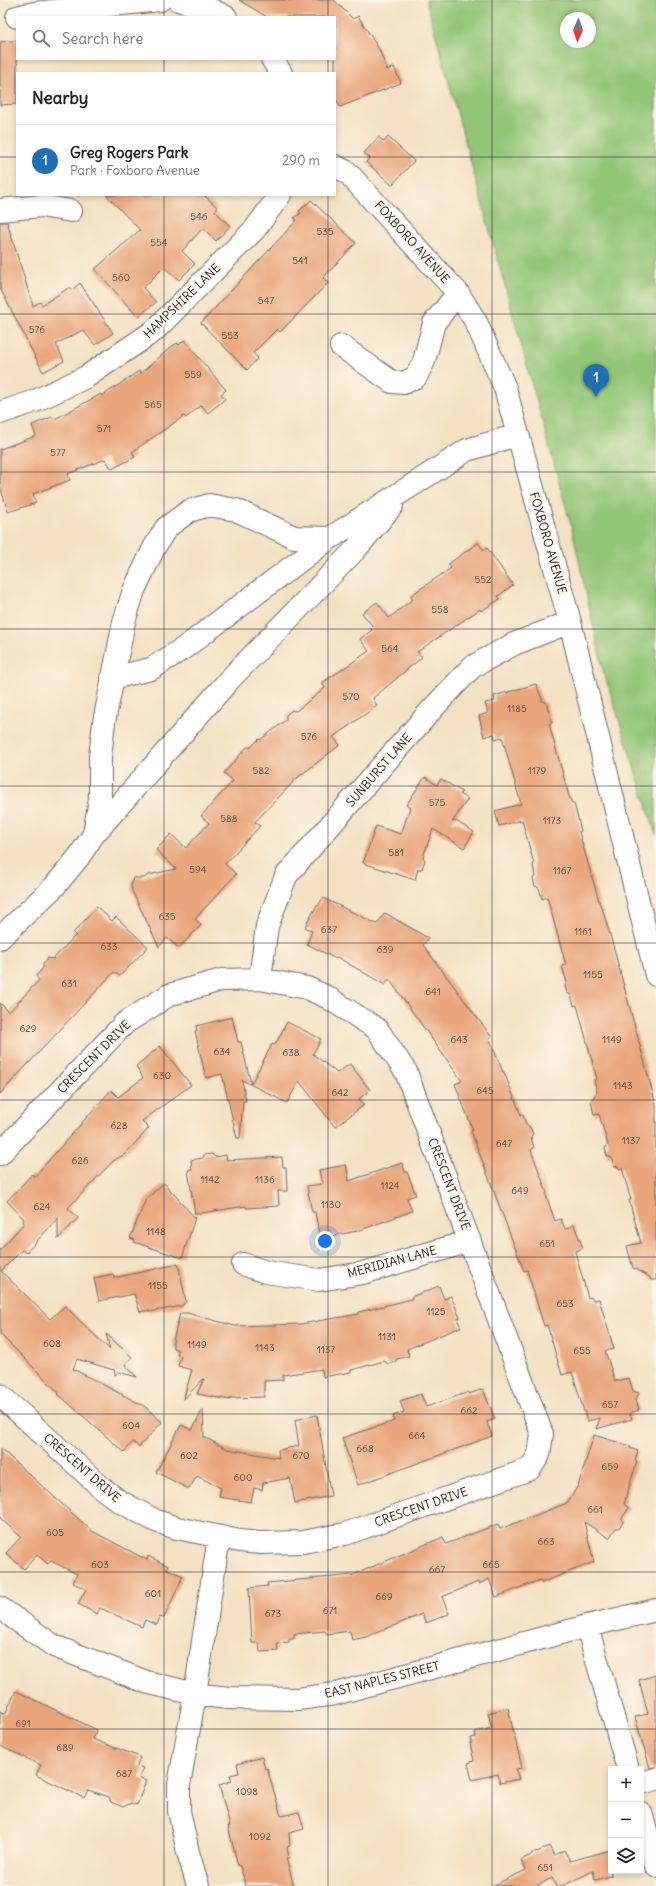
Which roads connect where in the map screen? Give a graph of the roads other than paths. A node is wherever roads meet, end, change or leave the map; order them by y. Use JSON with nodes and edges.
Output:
{"nodes":[{"id":1,"x":160,"y":0,"type":"edge"},
{"id":2,"x":178,"y":0,"type":"edge"},
{"id":3,"x":21,"y":16,"type":"edge"},
{"id":4,"x":224,"y":16,"type":"edge"},
{"id":5,"x":16,"y":17,"type":"edge"},
{"id":6,"x":0,"y":21,"type":"edge"},
{"id":7,"x":273,"y":60,"type":"edge"},
{"id":8,"x":280,"y":72,"type":"edge"},
{"id":9,"x":336,"y":166,"type":"edge"},
{"id":10,"x":279,"y":196,"type":"edge"},
{"id":11,"x":0,"y":210,"type":"edge"},
{"id":12,"x":71,"y":211,"type":"dead end"},
{"id":13,"x":458,"y":293,"type":"junction"},
{"id":14,"x":341,"y":346,"type":"dead end"},
{"id":15,"x":0,"y":413,"type":"edge"},
{"id":16,"x":517,"y":435,"type":"junction"},
{"id":17,"x":407,"y":489,"type":"junction"},
{"id":18,"x":330,"y":538,"type":"junction"},
{"id":19,"x":570,"y":622,"type":"junction"},
{"id":20,"x":112,"y":678,"type":"junction"},
{"id":21,"x":94,"y":834,"type":"junction"},
{"id":22,"x":0,"y":938,"type":"edge"},
{"id":23,"x":656,"y":975,"type":"edge"},
{"id":24,"x":260,"y":979,"type":"junction"},
{"id":25,"x":0,"y":1154,"type":"edge"},
{"id":26,"x":470,"y":1241,"type":"junction"},
{"id":27,"x":243,"y":1264,"type":"dead end"},
{"id":28,"x":0,"y":1395,"type":"edge"},
{"id":29,"x":219,"y":1537,"type":"junction"},
{"id":30,"x":0,"y":1608,"type":"edge"},
{"id":31,"x":656,"y":1610,"type":"edge"},
{"id":32,"x":587,"y":1626,"type":"junction"},
{"id":33,"x":195,"y":1694,"type":"junction"},
{"id":34,"x":627,"y":1766,"type":"edge"},
{"id":35,"x":656,"y":1779,"type":"edge"},
{"id":36,"x":644,"y":1782,"type":"edge"},
{"id":37,"x":644,"y":1824,"type":"edge"},
{"id":38,"x":656,"y":1866,"type":"edge"},
{"id":39,"x":198,"y":1886,"type":"edge"}],
"edges":[{"from":1,"to":3,"type":"street"},
{"from":2,"to":4,"type":"street"},
{"from":5,"to":6,"type":"street"},
{"from":7,"to":8,"type":"street"},
{"from":9,"to":13,"type":"street","name":"FOXBORO AVENUE"},
{"from":10,"to":15,"type":"street","name":"HAMPSHIRE LANE"},
{"from":11,"to":12,"type":"street"},
{"from":13,"to":14,"type":"street"},
{"from":13,"to":16,"type":"street","name":"FOXBORO AVENUE"},
{"from":16,"to":17,"type":"street"},
{"from":16,"to":19,"type":"street","name":"FOXBORO AVENUE"},
{"from":17,"to":18,"type":"street"},
{"from":17,"to":21,"type":"street"},
{"from":18,"to":20,"type":"street"},
{"from":18,"to":20,"type":"street"},
{"from":19,"to":23,"type":"street","name":"FOXBORO AVENUE"},
{"from":19,"to":24,"type":"street","name":"SUNBURST LANE"},
{"from":20,"to":21,"type":"street"},
{"from":21,"to":22,"type":"street"},
{"from":24,"to":25,"type":"street","name":"CRESCENT DRIVE"},
{"from":24,"to":26,"type":"street","name":"CRESCENT DRIVE"},
{"from":26,"to":27,"type":"street","name":"MERIDIAN LANE"},
{"from":26,"to":29,"type":"street","name":"CRESCENT DRIVE"},
{"from":28,"to":29,"type":"street","name":"CRESCENT DRIVE"},
{"from":29,"to":33,"type":"street"},
{"from":30,"to":33,"type":"street","name":"EAST NAPLES STREET"},
{"from":31,"to":32,"type":"street","name":"EAST NAPLES STREET"},
{"from":32,"to":33,"type":"street","name":"EAST NAPLES STREET"},
{"from":32,"to":34,"type":"street"},
{"from":33,"to":39,"type":"street"},
{"from":35,"to":36,"type":"street"},
{"from":37,"to":38,"type":"street"}]}
